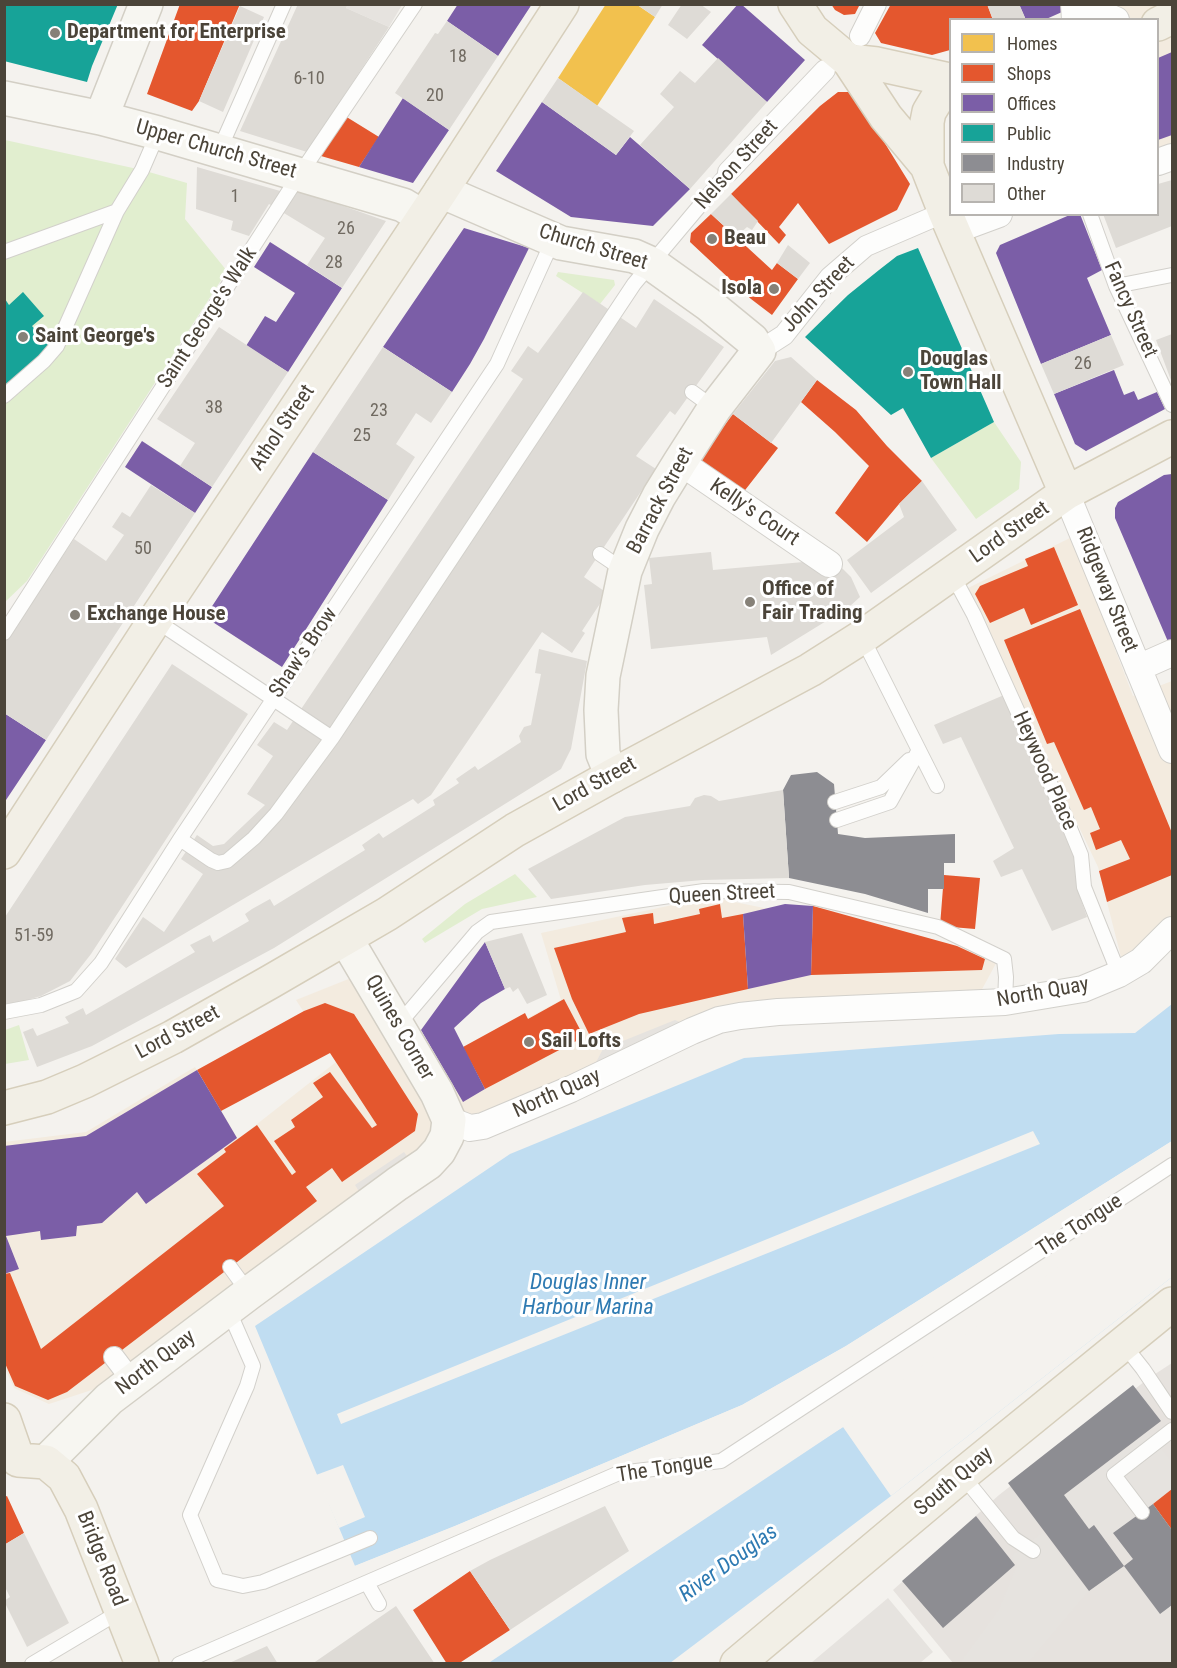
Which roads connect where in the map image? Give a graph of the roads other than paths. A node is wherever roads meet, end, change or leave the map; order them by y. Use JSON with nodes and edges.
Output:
{"nodes":[{"id":1,"x":146,"y":4,"type":"edge"},
{"id":2,"x":284,"y":4,"type":"edge"},
{"id":3,"x":415,"y":4,"type":"edge"},
{"id":4,"x":562,"y":4,"type":"edge"},
{"id":5,"x":795,"y":4,"type":"edge"},
{"id":6,"x":876,"y":4,"type":"edge"},
{"id":7,"x":1091,"y":4,"type":"edge"},
{"id":8,"x":1173,"y":17,"type":"edge"},
{"id":9,"x":1111,"y":18,"type":"edge"},
{"id":10,"x":1159,"y":24,"type":"edge"},
{"id":11,"x":844,"y":56,"type":"junction"},
{"id":12,"x":949,"y":80,"type":"edge"},
{"id":13,"x":949,"y":81,"type":"edge"},
{"id":14,"x":4,"y":98,"type":"edge"},
{"id":15,"x":101,"y":118,"type":"junction"},
{"id":16,"x":158,"y":133,"type":"junction"},
{"id":17,"x":219,"y":151,"type":"junction"},
{"id":18,"x":927,"y":166,"type":"junction"},
{"id":19,"x":728,"y":172,"type":"joint"},
{"id":20,"x":300,"y":174,"type":"junction"},
{"id":21,"x":432,"y":204,"type":"junction"},
{"id":22,"x":117,"y":211,"type":"junction"},
{"id":23,"x":986,"y":216,"type":"edge"},
{"id":24,"x":1091,"y":216,"type":"edge"},
{"id":25,"x":949,"y":222,"type":"junction"},
{"id":26,"x":553,"y":240,"type":"junction"},
{"id":27,"x":4,"y":252,"type":"edge"},
{"id":28,"x":652,"y":264,"type":"junction"},
{"id":29,"x":1173,"y":275,"type":"edge"},
{"id":30,"x":1116,"y":286,"type":"junction"},
{"id":31,"x":759,"y":351,"type":"junction"},
{"id":32,"x":4,"y":396,"type":"edge"},
{"id":33,"x":1173,"y":405,"type":"edge"},
{"id":34,"x":1173,"y":437,"type":"edge"},
{"id":35,"x":680,"y":462,"type":"junction"},
{"id":36,"x":1066,"y":493,"type":"junction"},
{"id":37,"x":829,"y":564,"type":"dead end"},
{"id":38,"x":951,"y":574,"type":"junction"},
{"id":39,"x":34,"y":589,"type":"junction"},
{"id":40,"x":4,"y":617,"type":"edge"},
{"id":41,"x":155,"y":620,"type":"junction"},
{"id":42,"x":4,"y":633,"type":"edge"},
{"id":43,"x":862,"y":637,"type":"junction"},
{"id":44,"x":1173,"y":653,"type":"edge"},
{"id":45,"x":1138,"y":668,"type":"junction"},
{"id":46,"x":274,"y":698,"type":"junction"},
{"id":47,"x":332,"y":738,"type":"junction"},
{"id":48,"x":919,"y":750,"type":"junction"},
{"id":49,"x":1173,"y":750,"type":"edge"},
{"id":50,"x":612,"y":776,"type":"junction"},
{"id":51,"x":937,"y":786,"type":"dead end"},
{"id":52,"x":835,"y":802,"type":"dead end"},
{"id":53,"x":837,"y":820,"type":"dead end"},
{"id":54,"x":180,"y":838,"type":"junction"},
{"id":55,"x":4,"y":852,"type":"edge"},
{"id":56,"x":1173,"y":930,"type":"edge"},
{"id":57,"x":346,"y":939,"type":"junction"},
{"id":58,"x":1119,"y":974,"type":"junction"},
{"id":59,"x":1005,"y":1002,"type":"junction"},
{"id":60,"x":4,"y":1012,"type":"edge"},
{"id":61,"x":398,"y":1025,"type":"junction"},
{"id":62,"x":4,"y":1108,"type":"edge"},
{"id":63,"x":449,"y":1120,"type":"junction"},
{"id":64,"x":1173,"y":1165,"type":"edge"},
{"id":65,"x":230,"y":1267,"type":"dead end"},
{"id":66,"x":239,"y":1301,"type":"junction"},
{"id":67,"x":1173,"y":1304,"type":"edge"},
{"id":68,"x":1124,"y":1345,"type":"junction"},
{"id":69,"x":1173,"y":1412,"type":"edge"},
{"id":70,"x":4,"y":1420,"type":"edge"},
{"id":71,"x":1173,"y":1430,"type":"edge"},
{"id":72,"x":23,"y":1462,"type":"edge"},
{"id":73,"x":962,"y":1475,"type":"junction"},
{"id":74,"x":1142,"y":1512,"type":"dead end"},
{"id":75,"x":370,"y":1538,"type":"dead end"},
{"id":76,"x":1033,"y":1551,"type":"dead end"},
{"id":77,"x":368,"y":1582,"type":"junction"},
{"id":78,"x":380,"y":1604,"type":"dead end"},
{"id":79,"x":122,"y":1610,"type":"junction"},
{"id":80,"x":32,"y":1664,"type":"edge"},
{"id":81,"x":142,"y":1664,"type":"edge"},
{"id":82,"x":179,"y":1664,"type":"edge"},
{"id":83,"x":737,"y":1664,"type":"edge"}],
"edges":[{"from":1,"to":15,"type":"main road"},
{"from":2,"to":17,"type":"lane"},
{"from":3,"to":20,"type":"lane","name":"Saint George's Walk"},
{"from":4,"to":21,"type":"main road","name":"Athol Street"},
{"from":5,"to":11,"type":"main road","name":"Ridgeway Street"},
{"from":6,"to":11,"type":"street","name":"Nelson Street"},
{"from":7,"to":9,"type":"street"},
{"from":8,"to":10,"type":"main road"},
{"from":11,"to":12,"type":"main road"},
{"from":11,"to":18,"type":"main road","name":"Ridgeway Street"},
{"from":11,"to":19,"type":"street","name":"Nelson Street"},
{"from":13,"to":18,"type":"main road","name":"Ridgeway Street"},
{"from":14,"to":15,"type":"main road","name":"Upper Church Street"},
{"from":15,"to":16,"type":"main road","name":"Upper Church Street"},
{"from":16,"to":17,"type":"main road","name":"Upper Church Street"},
{"from":16,"to":22,"type":"lane"},
{"from":17,"to":20,"type":"main road","name":"Upper Church Street"},
{"from":18,"to":25,"type":"main road","name":"Ridgeway Street"},
{"from":19,"to":28,"type":"lane","name":"Nelson Street"},
{"from":20,"to":21,"type":"main road","name":"Upper Church Street"},
{"from":20,"to":39,"type":"lane","name":"Saint George's Walk"},
{"from":21,"to":26,"type":"main road","name":"Church Street"},
{"from":21,"to":41,"type":"main road","name":"Athol Street"},
{"from":22,"to":27,"type":"lane"},
{"from":22,"to":32,"type":"lane"},
{"from":23,"to":25,"type":"street"},
{"from":24,"to":30,"type":"lane","name":"Fancy Street"},
{"from":25,"to":31,"type":"street","name":"John Street"},
{"from":25,"to":36,"type":"main road","name":"Ridgeway Street"},
{"from":26,"to":28,"type":"main road","name":"Church Street"},
{"from":26,"to":46,"type":"lane","name":"Shaw's Brow"},
{"from":28,"to":31,"type":"main road","name":"Church Street"},
{"from":28,"to":47,"type":"lane","name":"Nelson Street"},
{"from":29,"to":30,"type":"lane"},
{"from":30,"to":33,"type":"lane","name":"Fancy Street"},
{"from":31,"to":35,"type":"main road","name":"Barrack Street"},
{"from":34,"to":36,"type":"main road","name":"Lord Street"},
{"from":35,"to":37,"type":"street","name":"Kelly's Court"},
{"from":35,"to":50,"type":"main road","name":"Barrack Street"},
{"from":36,"to":38,"type":"main road","name":"Lord Street"},
{"from":36,"to":45,"type":"street","name":"Ridgeway Street"},
{"from":38,"to":43,"type":"main road","name":"Lord Street"},
{"from":38,"to":58,"type":"lane","name":"Heywood Place"},
{"from":39,"to":40,"type":"lane"},
{"from":39,"to":42,"type":"lane","name":"Saint George's Walk"},
{"from":41,"to":46,"type":"lane"},
{"from":41,"to":55,"type":"main road","name":"Athol Street"},
{"from":43,"to":48,"type":"lane"},
{"from":43,"to":50,"type":"main road","name":"Lord Street"},
{"from":44,"to":45,"type":"street"},
{"from":45,"to":49,"type":"street","name":"Ridgeway Street"},
{"from":46,"to":47,"type":"lane"},
{"from":46,"to":54,"type":"lane","name":"Shaw's Brow"},
{"from":47,"to":54,"type":"lane","name":"Nelson Street"},
{"from":48,"to":51,"type":"lane"},
{"from":48,"to":52,"type":"lane"},
{"from":48,"to":53,"type":"lane"},
{"from":50,"to":57,"type":"main road","name":"Lord Street"},
{"from":54,"to":60,"type":"lane","name":"Shaw's Brow"},
{"from":56,"to":58,"type":"street","name":"North Quay"},
{"from":57,"to":61,"type":"main road","name":"Quines Corner"},
{"from":57,"to":62,"type":"main road","name":"Lord Street"},
{"from":58,"to":59,"type":"street","name":"North Quay"},
{"from":59,"to":61,"type":"lane","name":"Queen Street"},
{"from":59,"to":63,"type":"street","name":"North Quay"},
{"from":61,"to":63,"type":"main road","name":"Quines Corner"},
{"from":63,"to":66,"type":"main road","name":"North Quay"},
{"from":64,"to":77,"type":"lane","name":"The Tongue"},
{"from":65,"to":66,"type":"lane"},
{"from":66,"to":72,"type":"main road","name":"North Quay"},
{"from":66,"to":75,"type":"lane"},
{"from":67,"to":68,"type":"main road","name":"South Quay"},
{"from":68,"to":69,"type":"lane"},
{"from":68,"to":73,"type":"main road","name":"South Quay"},
{"from":70,"to":72,"type":"main road"},
{"from":71,"to":74,"type":"lane"},
{"from":72,"to":79,"type":"main road","name":"Bridge Road"},
{"from":73,"to":76,"type":"lane"},
{"from":73,"to":83,"type":"main road","name":"South Quay"},
{"from":77,"to":78,"type":"lane"},
{"from":77,"to":82,"type":"lane","name":"The Tongue"},
{"from":79,"to":80,"type":"lane"},
{"from":79,"to":81,"type":"main road","name":"Bridge Road"}]}
